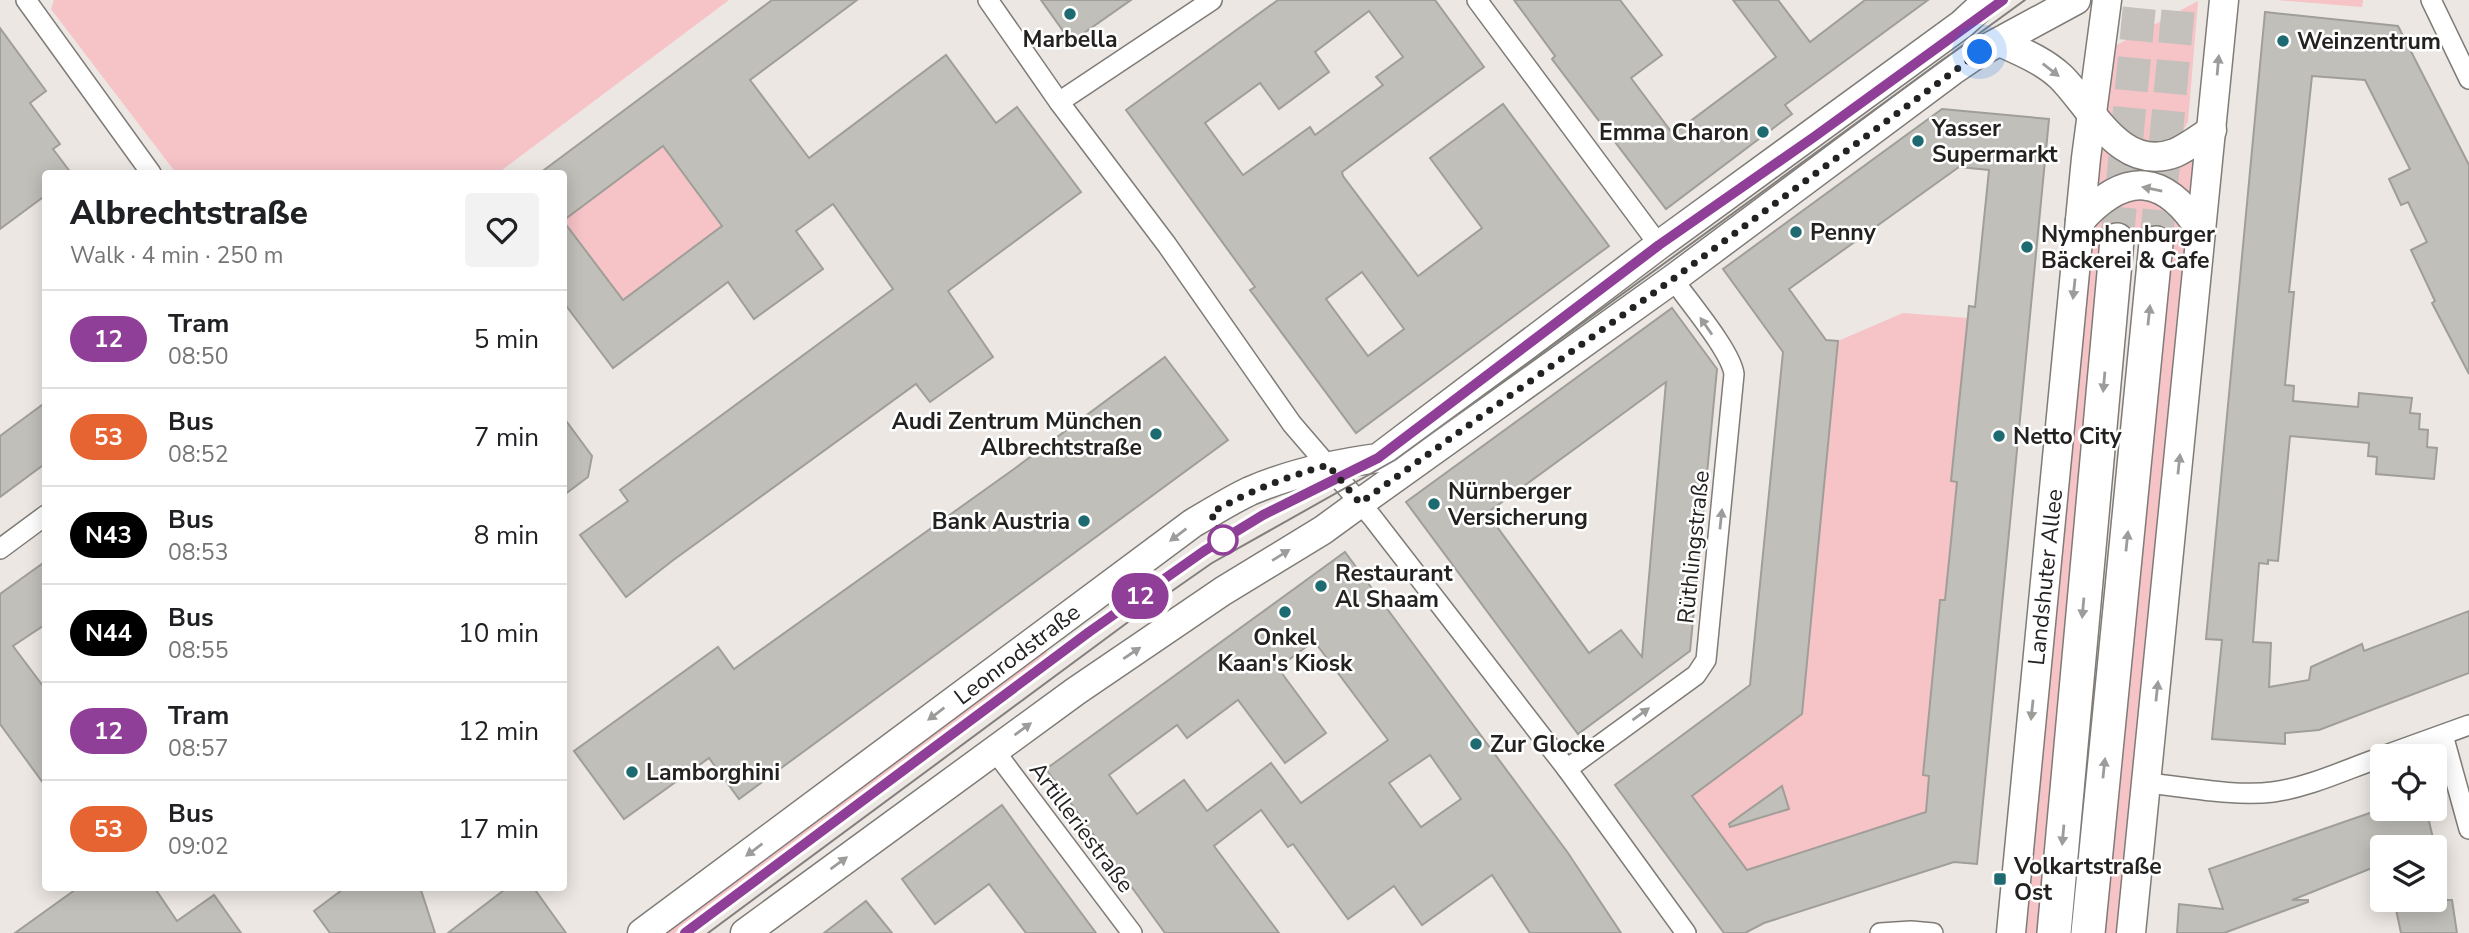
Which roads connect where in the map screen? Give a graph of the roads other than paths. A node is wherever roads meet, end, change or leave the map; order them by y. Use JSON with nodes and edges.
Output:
{"nodes":[{"id":1,"x":26,"y":0,"type":"edge"},
{"id":2,"x":988,"y":0,"type":"edge"},
{"id":3,"x":1212,"y":0,"type":"edge"},
{"id":4,"x":1477,"y":0,"type":"edge"},
{"id":5,"x":1988,"y":0,"type":"edge"},
{"id":6,"x":2076,"y":0,"type":"edge"},
{"id":7,"x":2107,"y":0,"type":"edge"},
{"id":8,"x":2224,"y":0,"type":"edge"},
{"id":9,"x":2431,"y":0,"type":"edge"},
{"id":10,"x":2000,"y":42,"type":"junction"},
{"id":11,"x":2469,"y":79,"type":"edge"},
{"id":12,"x":1059,"y":102,"type":"junction"},
{"id":13,"x":2091,"y":111,"type":"junction"},
{"id":14,"x":2212,"y":130,"type":"junction"},
{"id":15,"x":149,"y":170,"type":"edge"},
{"id":16,"x":2080,"y":221,"type":"junction"},
{"id":17,"x":2201,"y":231,"type":"junction"},
{"id":18,"x":2117,"y":240,"type":"tunnel mouth"},
{"id":19,"x":2156,"y":243,"type":"tunnel mouth"},
{"id":20,"x":1659,"y":245,"type":"junction"},
{"id":21,"x":1673,"y":279,"type":"junction"},
{"id":22,"x":1328,"y":465,"type":"junction"},
{"id":23,"x":1360,"y":503,"type":"junction"},
{"id":24,"x":42,"y":518,"type":"edge"},
{"id":25,"x":0,"y":549,"type":"edge"},
{"id":26,"x":2469,"y":725,"type":"edge"},
{"id":27,"x":2443,"y":735,"type":"junction"},
{"id":28,"x":2417,"y":744,"type":"edge"},
{"id":29,"x":994,"y":750,"type":"junction"},
{"id":30,"x":2370,"y":761,"type":"edge"},
{"id":31,"x":1567,"y":769,"type":"junction"},
{"id":32,"x":2148,"y":783,"type":"junction"},
{"id":33,"x":2469,"y":829,"type":"edge"},
{"id":34,"x":642,"y":933,"type":"edge"},
{"id":35,"x":745,"y":933,"type":"edge"},
{"id":36,"x":1132,"y":933,"type":"edge"},
{"id":37,"x":1686,"y":933,"type":"edge"},
{"id":38,"x":1880,"y":933,"type":"edge"},
{"id":39,"x":1933,"y":933,"type":"edge"},
{"id":40,"x":2011,"y":933,"type":"edge"},
{"id":41,"x":2054,"y":933,"type":"edge"},
{"id":42,"x":2088,"y":933,"type":"edge"},
{"id":43,"x":2132,"y":933,"type":"edge"}],
"edges":[{"from":1,"to":15,"type":"street"},
{"from":2,"to":12,"type":"street"},
{"from":3,"to":12,"type":"street"},
{"from":4,"to":20,"type":"street"},
{"from":5,"to":20,"type":"main road","name":"Leonrodstraße"},
{"from":6,"to":10,"type":"main road"},
{"from":7,"to":13,"type":"main road","name":"Landshuter Allee"},
{"from":14,"to":8,"type":"main road","one_way":true},
{"from":9,"to":11,"type":"street"},
{"from":10,"to":13,"type":"main road","one_way":true},
{"from":10,"to":21,"type":"main road"},
{"from":12,"to":22,"type":"street"},
{"from":13,"to":14,"type":"main road"},
{"from":13,"to":16,"type":"main road","name":"Landshuter Allee"},
{"from":14,"to":17,"type":"main road"},
{"from":17,"to":16,"type":"main road","one_way":true},
{"from":16,"to":40,"type":"main road","name":"Landshuter Allee","one_way":true},
{"from":32,"to":17,"type":"main road","one_way":true},
{"from":18,"to":41,"type":"highway","name":"Landshuter Allee","one_way":true},
{"from":42,"to":19,"type":"highway","one_way":true},
{"from":20,"to":22,"type":"main road","name":"Leonrodstraße"},
{"from":21,"to":23,"type":"main road"},
{"from":31,"to":21,"type":"street","name":"Rüthlingstraße","one_way":true},
{"from":22,"to":23,"type":"street"},
{"from":22,"to":34,"type":"main road","name":"Leonrodstraße","one_way":true},
{"from":29,"to":23,"type":"main road","one_way":true},
{"from":23,"to":31,"type":"street"},
{"from":24,"to":25,"type":"street"},
{"from":26,"to":27,"type":"street"},
{"from":27,"to":28,"type":"street"},
{"from":27,"to":33,"type":"street"},
{"from":35,"to":29,"type":"main road","one_way":true},
{"from":29,"to":36,"type":"street","name":"Artilleriestraße"},
{"from":30,"to":32,"type":"street"},
{"from":31,"to":37,"type":"street"},
{"from":32,"to":43,"type":"main road"},
{"from":38,"to":39,"type":"street"}]}
